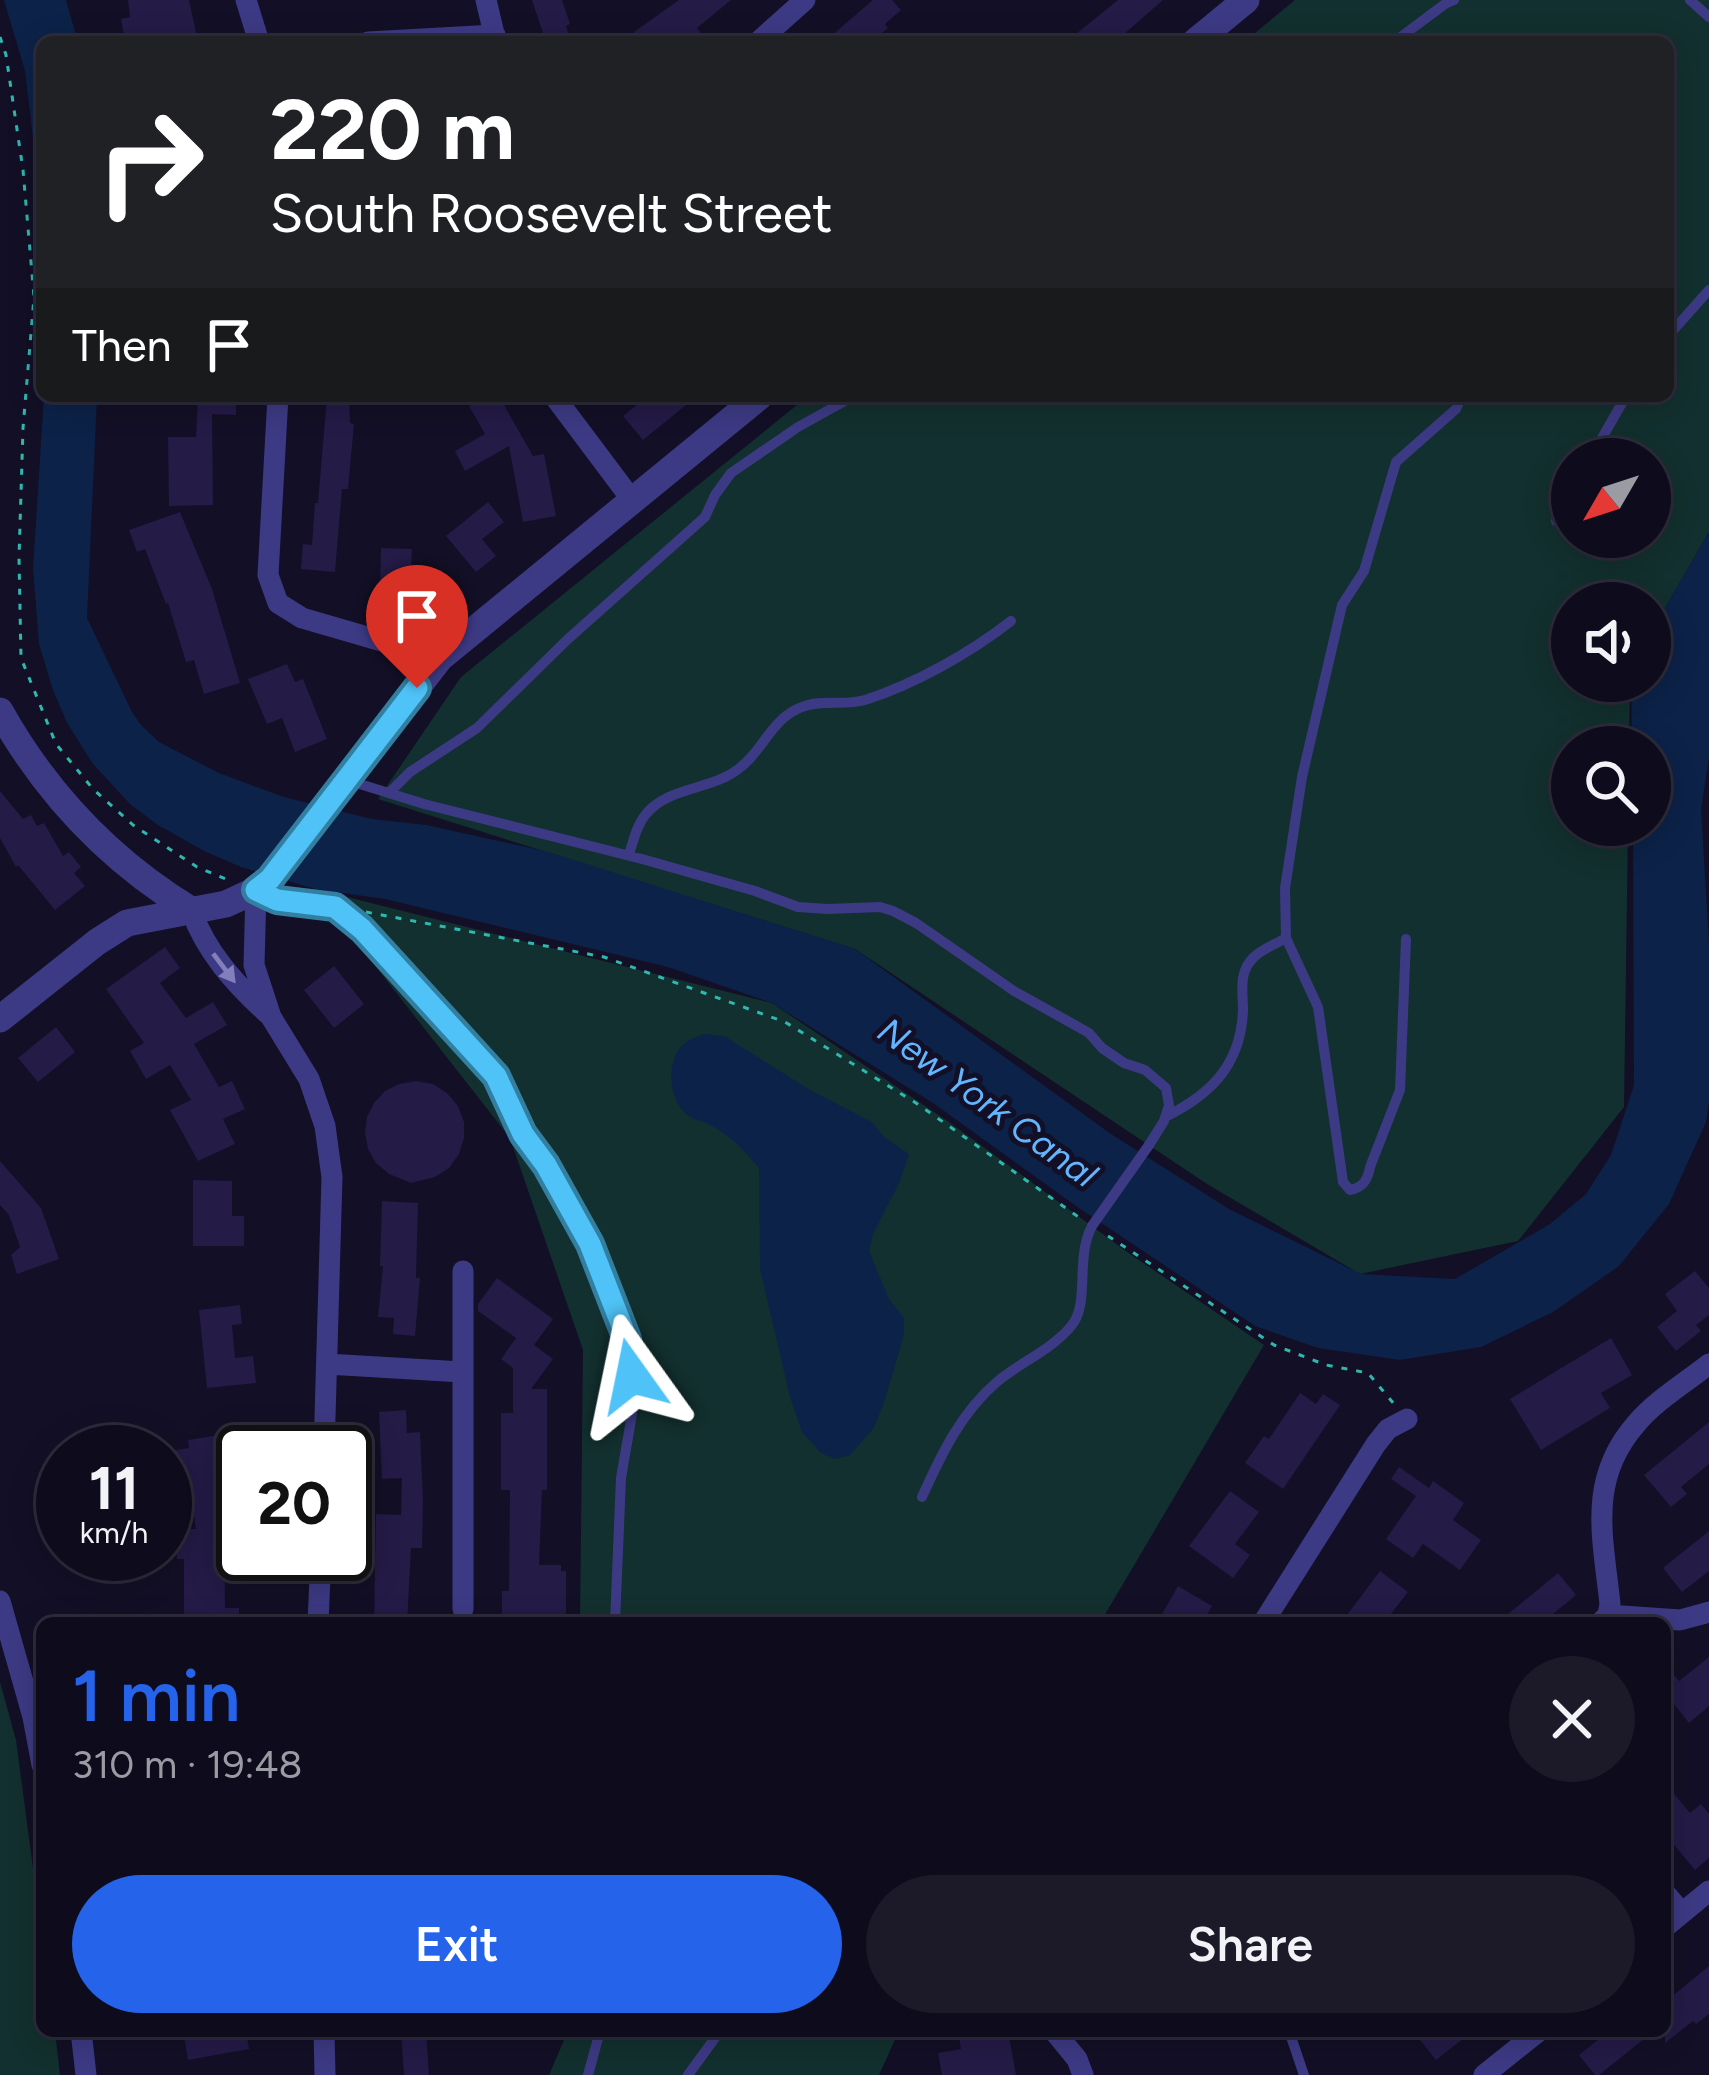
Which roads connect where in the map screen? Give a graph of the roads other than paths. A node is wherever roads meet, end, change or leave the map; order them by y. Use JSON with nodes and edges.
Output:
{"nodes":[{"id":1,"x":246,"y":0,"type":"edge"},
{"id":2,"x":486,"y":0,"type":"edge"},
{"id":3,"x":805,"y":0,"type":"edge"},
{"id":4,"x":1246,"y":0,"type":"edge"},
{"id":5,"x":1454,"y":0,"type":"edge"},
{"id":6,"x":1690,"y":0,"type":"edge"},
{"id":7,"x":1709,"y":17,"type":"edge"},
{"id":8,"x":257,"y":36,"type":"edge"},
{"id":9,"x":495,"y":36,"type":"edge"},
{"id":10,"x":765,"y":36,"type":"edge"},
{"id":11,"x":1202,"y":36,"type":"edge"},
{"id":12,"x":1402,"y":36,"type":"edge"},
{"id":13,"x":1709,"y":290,"type":"edge"},
{"id":14,"x":1674,"y":329,"type":"edge"},
{"id":15,"x":278,"y":402,"type":"edge"},
{"id":16,"x":558,"y":402,"type":"edge"},
{"id":17,"x":753,"y":402,"type":"edge"},
{"id":18,"x":843,"y":402,"type":"edge"},
{"id":19,"x":1459,"y":402,"type":"edge"},
{"id":20,"x":1623,"y":402,"type":"edge"},
{"id":21,"x":1603,"y":438,"type":"edge"},
{"id":22,"x":632,"y":500,"type":"junction"},
{"id":23,"x":1011,"y":621,"type":"dead end"},
{"id":24,"x":440,"y":658,"type":"junction"},
{"id":25,"x":0,"y":712,"type":"edge"},
{"id":26,"x":342,"y":785,"type":"junction"},
{"id":27,"x":389,"y":793,"type":"junction"},
{"id":28,"x":628,"y":856,"type":"junction"},
{"id":29,"x":263,"y":885,"type":"junction"},
{"id":30,"x":191,"y":910,"type":"junction"},
{"id":31,"x":1286,"y":938,"type":"junction"},
{"id":32,"x":1406,"y":939,"type":"dead end"},
{"id":33,"x":271,"y":1017,"type":"junction"},
{"id":34,"x":0,"y":1019,"type":"edge"},
{"id":35,"x":1165,"y":1117,"type":"junction"},
{"id":36,"x":463,"y":1270,"type":"dead end"},
{"id":37,"x":327,"y":1364,"type":"junction"},
{"id":38,"x":1709,"y":1364,"type":"edge"},
{"id":39,"x":462,"y":1372,"type":"junction"},
{"id":40,"x":1407,"y":1419,"type":"road end"},
{"id":41,"x":325,"y":1425,"type":"edge"},
{"id":42,"x":922,"y":1497,"type":"dead end"},
{"id":43,"x":320,"y":1581,"type":"edge"},
{"id":44,"x":0,"y":1601,"type":"edge"},
{"id":45,"x":464,"y":1609,"type":"dead end"},
{"id":46,"x":1709,"y":1612,"type":"edge"},
{"id":47,"x":318,"y":1617,"type":"edge"},
{"id":48,"x":615,"y":1617,"type":"edge"},
{"id":49,"x":1267,"y":1617,"type":"edge"},
{"id":50,"x":1605,"y":1617,"type":"edge"},
{"id":51,"x":1671,"y":1620,"type":"edge"},
{"id":52,"x":36,"y":1733,"type":"edge"},
{"id":53,"x":1709,"y":1892,"type":"edge"},
{"id":54,"x":1674,"y":1920,"type":"edge"},
{"id":55,"x":82,"y":2037,"type":"edge"},
{"id":56,"x":324,"y":2037,"type":"edge"},
{"id":57,"x":598,"y":2037,"type":"edge"},
{"id":58,"x":716,"y":2037,"type":"edge"},
{"id":59,"x":1059,"y":2037,"type":"edge"},
{"id":60,"x":1291,"y":2037,"type":"edge"},
{"id":61,"x":1532,"y":2037,"type":"edge"},
{"id":62,"x":86,"y":2075,"type":"edge"},
{"id":63,"x":325,"y":2075,"type":"edge"},
{"id":64,"x":588,"y":2075,"type":"edge"},
{"id":65,"x":688,"y":2075,"type":"edge"},
{"id":66,"x":1083,"y":2075,"type":"edge"},
{"id":67,"x":1304,"y":2075,"type":"edge"},
{"id":68,"x":1484,"y":2075,"type":"edge"}],
"edges":[{"from":1,"to":8,"type":"street"},
{"from":2,"to":9,"type":"street"},
{"from":3,"to":10,"type":"street"},
{"from":4,"to":11,"type":"street"},
{"from":5,"to":12,"type":"lane"},
{"from":6,"to":7,"type":"lane"},
{"from":13,"to":14,"type":"lane"},
{"from":15,"to":24,"type":"street"},
{"from":16,"to":22,"type":"street"},
{"from":17,"to":22,"type":"street"},
{"from":18,"to":27,"type":"lane"},
{"from":19,"to":31,"type":"lane"},
{"from":20,"to":21,"type":"lane"},
{"from":22,"to":24,"type":"street"},
{"from":23,"to":28,"type":"lane"},
{"from":24,"to":26,"type":"street"},
{"from":25,"to":30,"type":"street"},
{"from":26,"to":27,"type":"lane"},
{"from":26,"to":29,"type":"street"},
{"from":27,"to":28,"type":"lane"},
{"from":28,"to":35,"type":"lane"},
{"from":29,"to":30,"type":"street"},
{"from":29,"to":33,"type":"street"},
{"from":29,"to":48,"type":"lane"},
{"from":30,"to":33,"type":"street","one_way":true},
{"from":30,"to":34,"type":"street"},
{"from":31,"to":32,"type":"lane"},
{"from":31,"to":35,"type":"lane"},
{"from":33,"to":37,"type":"street"},
{"from":35,"to":42,"type":"lane","bridge":true},
{"from":36,"to":39,"type":"street"},
{"from":37,"to":39,"type":"street"},
{"from":37,"to":41,"type":"street"},
{"from":38,"to":50,"type":"street"},
{"from":39,"to":45,"type":"street"},
{"from":40,"to":49,"type":"street"},
{"from":43,"to":47,"type":"street"},
{"from":44,"to":52,"type":"street"},
{"from":46,"to":51,"type":"street"},
{"from":53,"to":54,"type":"street"},
{"from":55,"to":62,"type":"street"},
{"from":56,"to":63,"type":"street"},
{"from":57,"to":64,"type":"lane"},
{"from":58,"to":65,"type":"lane"},
{"from":59,"to":66,"type":"street"},
{"from":60,"to":67,"type":"lane"},
{"from":61,"to":68,"type":"street"}]}
